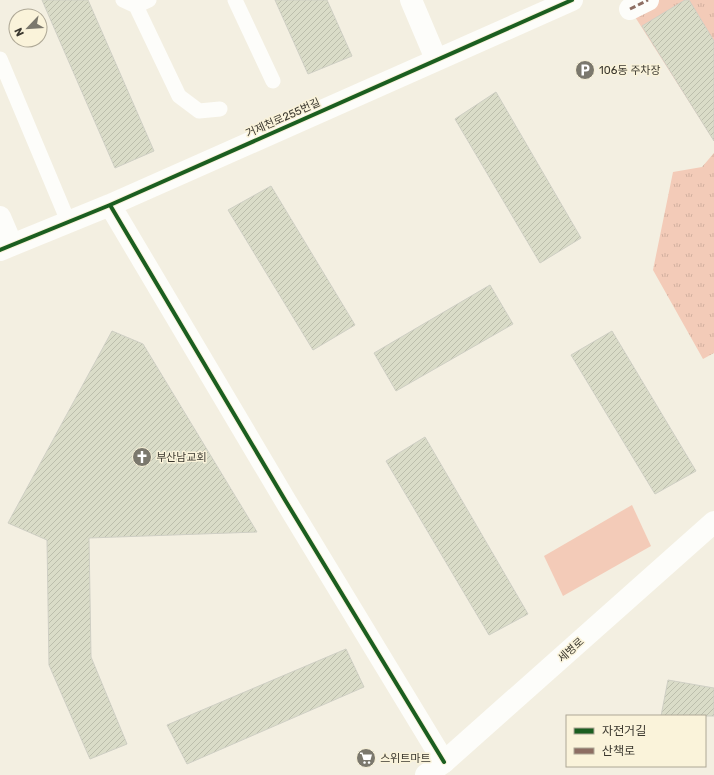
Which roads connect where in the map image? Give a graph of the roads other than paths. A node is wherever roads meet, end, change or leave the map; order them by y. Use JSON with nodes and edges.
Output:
{"nodes":[{"id":1,"x":235,"y":0,"type":"edge"},
{"id":2,"x":411,"y":0,"type":"edge"},
{"id":3,"x":572,"y":0,"type":"edge"},
{"id":4,"x":136,"y":2,"type":"edge"},
{"id":5,"x":0,"y":59,"type":"edge"},
{"id":6,"x":436,"y":60,"type":"junction"},
{"id":7,"x":272,"y":82,"type":"dead end"},
{"id":8,"x":220,"y":109,"type":"dead end"},
{"id":9,"x":110,"y":205,"type":"junction"},
{"id":10,"x":0,"y":217,"type":"edge"},
{"id":11,"x":68,"y":221,"type":"junction"},
{"id":12,"x":6,"y":248,"type":"edge"},
{"id":13,"x":714,"y":522,"type":"edge"},
{"id":14,"x":444,"y":762,"type":"junction"},
{"id":15,"x":426,"y":775,"type":"edge"}],
"edges":[{"from":1,"to":7,"type":"lane"},
{"from":2,"to":6,"type":"street"},
{"from":3,"to":6,"type":"street","name":"거제천로255번길"},
{"from":4,"to":8,"type":"lane"},
{"from":5,"to":11,"type":"lane"},
{"from":6,"to":9,"type":"street","name":"거제천로255번길"},
{"from":9,"to":11,"type":"street","name":"거제천로255번길"},
{"from":9,"to":14,"type":"street"},
{"from":10,"to":12,"type":"street"},
{"from":11,"to":12,"type":"street","name":"거제천로255번길"},
{"from":13,"to":14,"type":"street","name":"세병로"},
{"from":14,"to":15,"type":"street","name":"세병로"}]}
